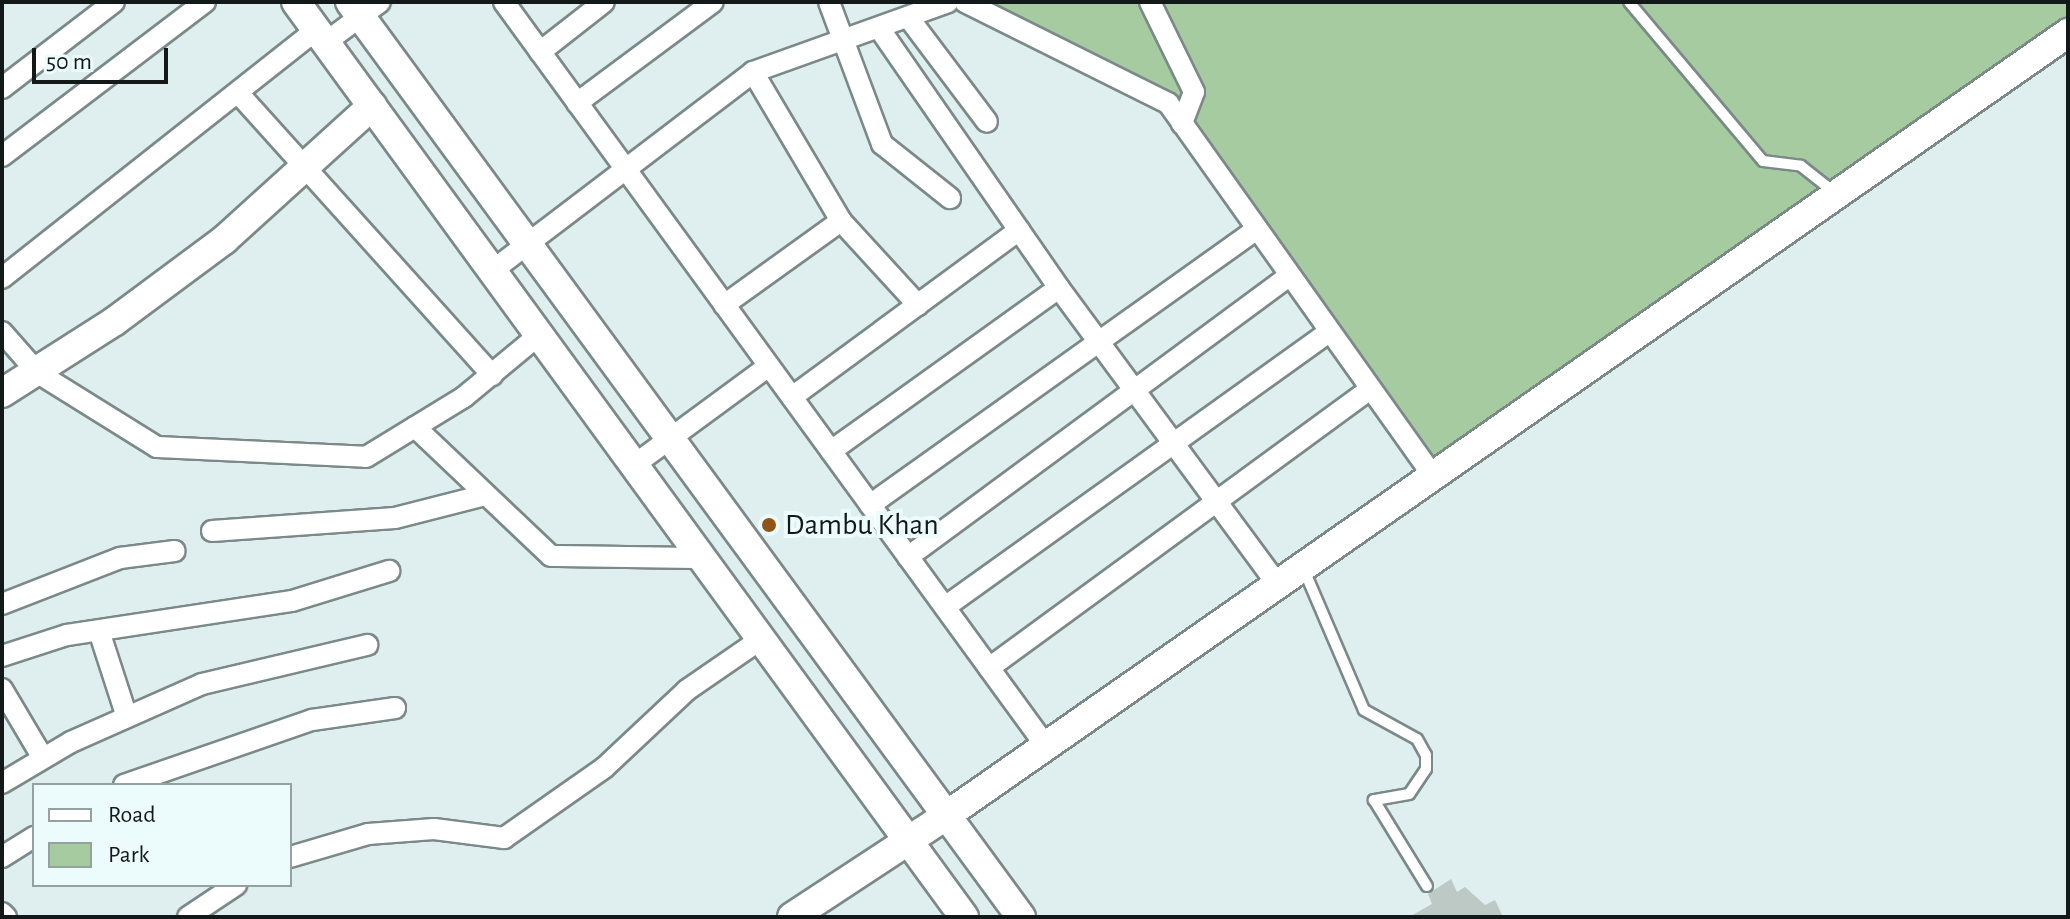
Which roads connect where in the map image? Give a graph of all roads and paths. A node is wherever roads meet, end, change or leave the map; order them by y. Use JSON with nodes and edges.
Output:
{"nodes":[{"id":1,"x":114,"y":2,"type":"edge"},
{"id":2,"x":205,"y":2,"type":"edge"},
{"id":3,"x":296,"y":2,"type":"edge"},
{"id":4,"x":504,"y":2,"type":"edge"},
{"id":5,"x":604,"y":2,"type":"edge"},
{"id":6,"x":713,"y":2,"type":"edge"},
{"id":7,"x":829,"y":2,"type":"edge"},
{"id":8,"x":948,"y":2,"type":"edge"},
{"id":9,"x":965,"y":2,"type":"edge"},
{"id":10,"x":1150,"y":2,"type":"edge"},
{"id":11,"x":1629,"y":2,"type":"edge"},
{"id":12,"x":364,"y":7,"type":"edge"},
{"id":13,"x":908,"y":17,"type":"junction"},
{"id":14,"x":879,"y":28,"type":"junction"},
{"id":15,"x":2068,"y":33,"type":"edge"},
{"id":16,"x":321,"y":36,"type":"junction"},
{"id":17,"x":845,"y":40,"type":"junction"},
{"id":18,"x":540,"y":52,"type":"junction"},
{"id":19,"x":753,"y":72,"type":"junction"},
{"id":20,"x":2,"y":88,"type":"edge"},
{"id":21,"x":240,"y":95,"type":"junction"},
{"id":22,"x":577,"y":103,"type":"junction"},
{"id":23,"x":372,"y":106,"type":"junction"},
{"id":24,"x":987,"y":122,"type":"dead end"},
{"id":25,"x":1182,"y":124,"type":"junction"},
{"id":26,"x":2,"y":156,"type":"edge"},
{"id":27,"x":301,"y":167,"type":"junction"},
{"id":28,"x":627,"y":170,"type":"junction"},
{"id":29,"x":1838,"y":196,"type":"junction"},
{"id":30,"x":950,"y":198,"type":"dead end"},
{"id":31,"x":841,"y":221,"type":"junction"},
{"id":32,"x":1019,"y":230,"type":"junction"},
{"id":33,"x":1255,"y":230,"type":"junction"},
{"id":34,"x":528,"y":244,"type":"junction"},
{"id":35,"x":492,"y":271,"type":"junction"},
{"id":36,"x":1289,"y":276,"type":"junction"},
{"id":37,"x":2,"y":278,"type":"edge"},
{"id":38,"x":1059,"y":288,"type":"junction"},
{"id":39,"x":724,"y":305,"type":"junction"},
{"id":40,"x":918,"y":305,"type":"junction"},
{"id":41,"x":2,"y":332,"type":"edge"},
{"id":42,"x":1329,"y":332,"type":"junction"},
{"id":43,"x":539,"y":335,"type":"junction"},
{"id":44,"x":1099,"y":342,"type":"junction"},
{"id":45,"x":769,"y":366,"type":"junction"},
{"id":46,"x":38,"y":373,"type":"junction"},
{"id":47,"x":492,"y":375,"type":"junction"},
{"id":48,"x":1370,"y":389,"type":"junction"},
{"id":49,"x":1137,"y":392,"type":"junction"},
{"id":50,"x":2,"y":393,"type":"edge"},
{"id":51,"x":792,"y":397,"type":"junction"},
{"id":52,"x":415,"y":427,"type":"junction"},
{"id":53,"x":671,"y":439,"type":"junction"},
{"id":54,"x":1174,"y":443,"type":"junction"},
{"id":55,"x":831,"y":451,"type":"junction"},
{"id":56,"x":634,"y":465,"type":"junction"},
{"id":57,"x":1433,"y":476,"type":"junction"},
{"id":58,"x":485,"y":495,"type":"junction"},
{"id":59,"x":1218,"y":503,"type":"junction"},
{"id":60,"x":870,"y":505,"type":"junction"},
{"id":61,"x":212,"y":531,"type":"dead end"},
{"id":62,"x":175,"y":551,"type":"dead end"},
{"id":63,"x":908,"y":557,"type":"junction"},
{"id":64,"x":702,"y":558,"type":"junction"},
{"id":65,"x":1303,"y":568,"type":"junction"},
{"id":66,"x":389,"y":571,"type":"dead end"},
{"id":67,"x":1278,"y":585,"type":"junction"},
{"id":68,"x":2,"y":604,"type":"edge"},
{"id":69,"x":945,"y":607,"type":"junction"},
{"id":70,"x":99,"y":631,"type":"junction"},
{"id":71,"x":761,"y":639,"type":"junction"},
{"id":72,"x":367,"y":645,"type":"dead end"},
{"id":73,"x":2,"y":656,"type":"edge"},
{"id":74,"x":989,"y":668,"type":"junction"},
{"id":75,"x":2,"y":689,"type":"edge"},
{"id":76,"x":395,"y":708,"type":"dead end"},
{"id":77,"x":127,"y":717,"type":"junction"},
{"id":78,"x":1046,"y":746,"type":"junction"},
{"id":79,"x":43,"y":758,"type":"junction"},
{"id":80,"x":2,"y":783,"type":"edge"},
{"id":81,"x":130,"y":783,"type":"edge"},
{"id":82,"x":947,"y":815,"type":"junction"},
{"id":83,"x":32,"y":838,"type":"edge"},
{"id":84,"x":908,"y":841,"type":"junction"},
{"id":85,"x":292,"y":856,"type":"edge"},
{"id":86,"x":2,"y":857,"type":"edge"},
{"id":87,"x":1427,"y":886,"type":"dead end"},
{"id":88,"x":233,"y":887,"type":"edge"},
{"id":89,"x":188,"y":917,"type":"edge"},
{"id":90,"x":792,"y":917,"type":"edge"},
{"id":91,"x":964,"y":917,"type":"edge"},
{"id":92,"x":1021,"y":917,"type":"edge"}],
"edges":[{"from":1,"to":20,"type":"street"},
{"from":2,"to":26,"type":"street"},
{"from":3,"to":16,"type":"main road"},
{"from":4,"to":18,"type":"street"},
{"from":5,"to":18,"type":"street"},
{"from":6,"to":22,"type":"street"},
{"from":7,"to":17,"type":"street"},
{"from":8,"to":13,"type":"street"},
{"from":9,"to":25,"type":"street"},
{"from":10,"to":25,"type":"street"},
{"from":11,"to":29,"type":"lane"},
{"from":12,"to":16,"type":"street"},
{"from":12,"to":34,"type":"main road"},
{"from":13,"to":14,"type":"street"},
{"from":13,"to":24,"type":"street"},
{"from":14,"to":17,"type":"street"},
{"from":14,"to":32,"type":"street"},
{"from":15,"to":29,"type":"main road"},
{"from":16,"to":21,"type":"street"},
{"from":16,"to":23,"type":"main road"},
{"from":17,"to":19,"type":"street"},
{"from":17,"to":30,"type":"street"},
{"from":18,"to":22,"type":"street"},
{"from":19,"to":28,"type":"street"},
{"from":19,"to":31,"type":"street"},
{"from":21,"to":27,"type":"street"},
{"from":21,"to":37,"type":"street"},
{"from":22,"to":28,"type":"street"},
{"from":23,"to":27,"type":"main road"},
{"from":23,"to":35,"type":"main road"},
{"from":25,"to":33,"type":"street"},
{"from":27,"to":46,"type":"main road"},
{"from":27,"to":47,"type":"street"},
{"from":28,"to":34,"type":"street"},
{"from":28,"to":39,"type":"street"},
{"from":29,"to":57,"type":"main road"},
{"from":31,"to":39,"type":"street"},
{"from":31,"to":40,"type":"street"},
{"from":32,"to":38,"type":"street"},
{"from":32,"to":40,"type":"street"},
{"from":33,"to":36,"type":"street"},
{"from":33,"to":44,"type":"street"},
{"from":34,"to":35,"type":"street"},
{"from":34,"to":53,"type":"main road"},
{"from":35,"to":43,"type":"main road"},
{"from":36,"to":42,"type":"street"},
{"from":36,"to":49,"type":"street"},
{"from":38,"to":44,"type":"street"},
{"from":38,"to":55,"type":"street"},
{"from":39,"to":45,"type":"street"},
{"from":40,"to":51,"type":"street"},
{"from":41,"to":46,"type":"street"},
{"from":42,"to":48,"type":"street"},
{"from":42,"to":54,"type":"street"},
{"from":43,"to":47,"type":"street"},
{"from":43,"to":56,"type":"main road"},
{"from":44,"to":49,"type":"street"},
{"from":44,"to":60,"type":"street"},
{"from":45,"to":51,"type":"street"},
{"from":45,"to":53,"type":"street"},
{"from":46,"to":50,"type":"main road"},
{"from":46,"to":52,"type":"street"},
{"from":47,"to":52,"type":"street"},
{"from":48,"to":57,"type":"street"},
{"from":48,"to":59,"type":"street"},
{"from":49,"to":54,"type":"street"},
{"from":49,"to":63,"type":"street"},
{"from":51,"to":55,"type":"street"},
{"from":52,"to":58,"type":"street"},
{"from":53,"to":56,"type":"street"},
{"from":53,"to":82,"type":"main road"},
{"from":54,"to":59,"type":"street"},
{"from":54,"to":69,"type":"street"},
{"from":55,"to":60,"type":"street"},
{"from":56,"to":64,"type":"main road"},
{"from":57,"to":65,"type":"main road"},
{"from":58,"to":61,"type":"street"},
{"from":58,"to":64,"type":"street"},
{"from":59,"to":67,"type":"street"},
{"from":59,"to":74,"type":"street"},
{"from":60,"to":63,"type":"street"},
{"from":62,"to":68,"type":"street"},
{"from":63,"to":69,"type":"street"},
{"from":64,"to":71,"type":"main road"},
{"from":65,"to":67,"type":"main road"},
{"from":65,"to":87,"type":"lane"},
{"from":66,"to":70,"type":"street"},
{"from":67,"to":78,"type":"main road"},
{"from":69,"to":74,"type":"street"},
{"from":70,"to":73,"type":"street"},
{"from":70,"to":77,"type":"street"},
{"from":71,"to":84,"type":"main road"},
{"from":71,"to":85,"type":"street"},
{"from":72,"to":77,"type":"street"},
{"from":74,"to":78,"type":"street"},
{"from":75,"to":79,"type":"street"},
{"from":76,"to":81,"type":"street"},
{"from":77,"to":79,"type":"street"},
{"from":78,"to":82,"type":"main road"},
{"from":79,"to":80,"type":"street"},
{"from":82,"to":84,"type":"main road"},
{"from":82,"to":92,"type":"main road"},
{"from":83,"to":86,"type":"street"},
{"from":84,"to":90,"type":"main road"},
{"from":84,"to":91,"type":"main road"},
{"from":88,"to":89,"type":"street"}]}
